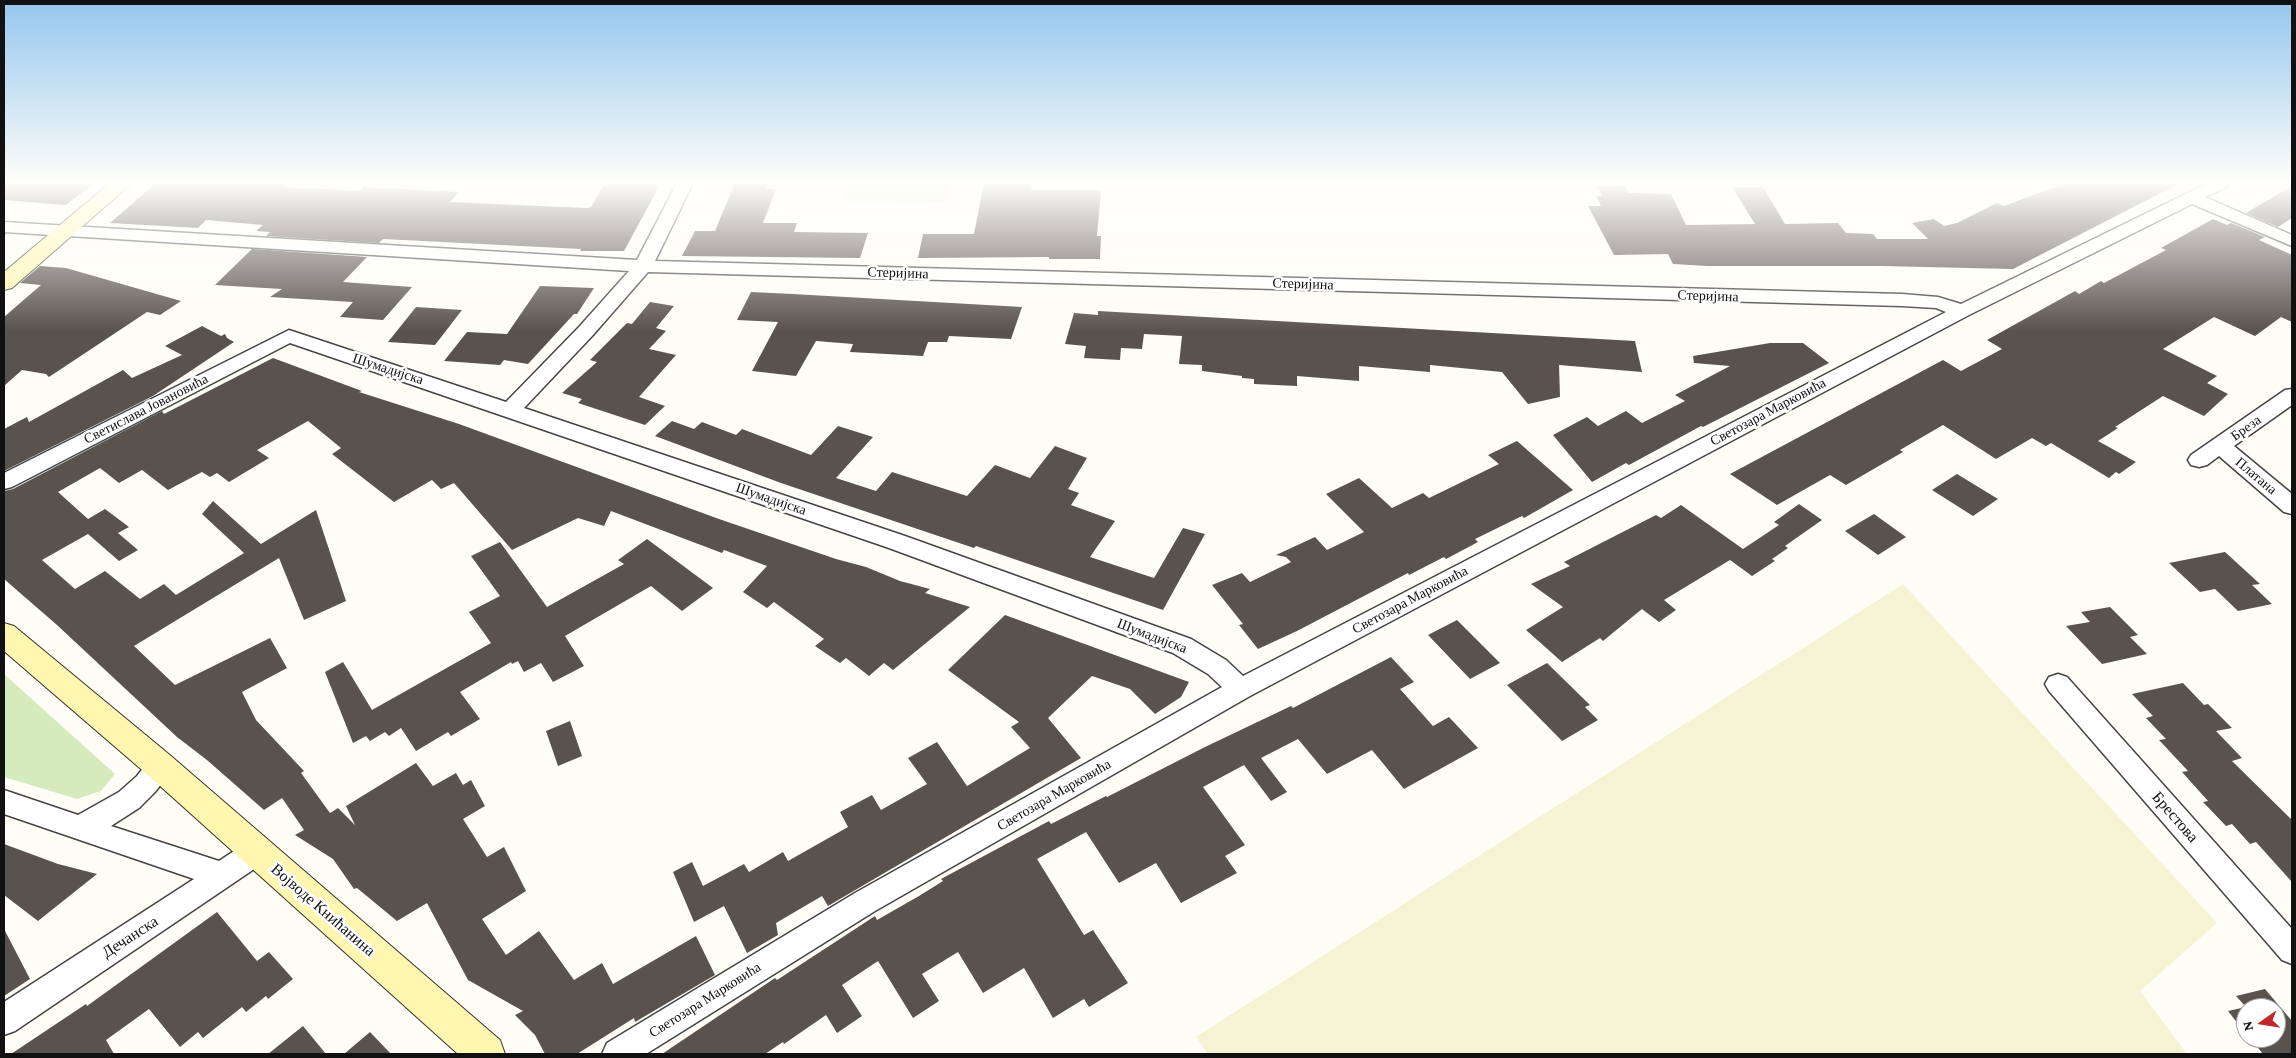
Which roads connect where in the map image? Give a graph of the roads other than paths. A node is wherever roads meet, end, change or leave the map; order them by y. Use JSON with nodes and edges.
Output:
{"nodes":[{"id":1,"x":64,"y":232,"type":"edge"},
{"id":2,"x":89,"y":232,"type":"edge"},
{"id":3,"x":660,"y":232,"type":"edge"},
{"id":4,"x":2123,"y":232,"type":"edge"},
{"id":5,"x":2272,"y":232,"type":"edge"},
{"id":6,"x":2292,"y":241,"type":"edge"},
{"id":7,"x":643,"y":266,"type":"junction"},
{"id":8,"x":4,"y":283,"type":"edge"},
{"id":9,"x":1962,"y":311,"type":"junction"},
{"id":10,"x":289,"y":336,"type":"joint"},
{"id":11,"x":2292,"y":394,"type":"edge"},
{"id":12,"x":511,"y":410,"type":"junction"},
{"id":13,"x":2220,"y":446,"type":"junction"},
{"id":14,"x":2199,"y":460,"type":"dead end"},
{"id":15,"x":4,"y":482,"type":"edge"},
{"id":16,"x":2292,"y":506,"type":"edge"},
{"id":17,"x":4,"y":634,"type":"edge"},
{"id":18,"x":2058,"y":684,"type":"dead end"},
{"id":19,"x":1241,"y":689,"type":"junction"},
{"id":20,"x":160,"y":766,"type":"junction"},
{"id":21,"x":4,"y":802,"type":"edge"},
{"id":22,"x":81,"y":827,"type":"junction"},
{"id":23,"x":256,"y":852,"type":"junction"},
{"id":24,"x":221,"y":875,"type":"junction"},
{"id":25,"x":2292,"y":950,"type":"edge"},
{"id":26,"x":4,"y":1020,"type":"edge"},
{"id":27,"x":486,"y":1054,"type":"edge"},
{"id":28,"x":618,"y":1054,"type":"edge"}],
"edges":[{"from":1,"to":8,"type":"street"},
{"from":2,"to":7,"type":"street","name":"Стеријина"},
{"from":3,"to":7,"type":"street"},
{"from":4,"to":9,"type":"street","name":"Светозара Марковића"},
{"from":5,"to":6,"type":"street"},
{"from":7,"to":9,"type":"street","name":"Стеријина"},
{"from":7,"to":12,"type":"street"},
{"from":9,"to":19,"type":"street","name":"Светозара Марковића"},
{"from":10,"to":12,"type":"street","name":"Шумадијска"},
{"from":10,"to":15,"type":"street","name":"Светислава Јовановића"},
{"from":11,"to":13,"type":"street","name":"Бреза"},
{"from":12,"to":19,"type":"street","name":"Шумадијска"},
{"from":13,"to":14,"type":"street","name":"Бреза"},
{"from":13,"to":16,"type":"street","name":"Платана"},
{"from":17,"to":20,"type":"street","name":"Војводе Книћанина"},
{"from":18,"to":25,"type":"street","name":"Брестова"},
{"from":19,"to":28,"type":"street","name":"Светозара Марковића"},
{"from":20,"to":22,"type":"street"},
{"from":20,"to":23,"type":"street","name":"Војводе Книћанина"},
{"from":21,"to":22,"type":"street"},
{"from":22,"to":24,"type":"street"},
{"from":23,"to":24,"type":"street","name":"Дечанска"},
{"from":23,"to":27,"type":"street","name":"Војводе Книћанина"},
{"from":24,"to":26,"type":"street","name":"Дечанска"}]}
